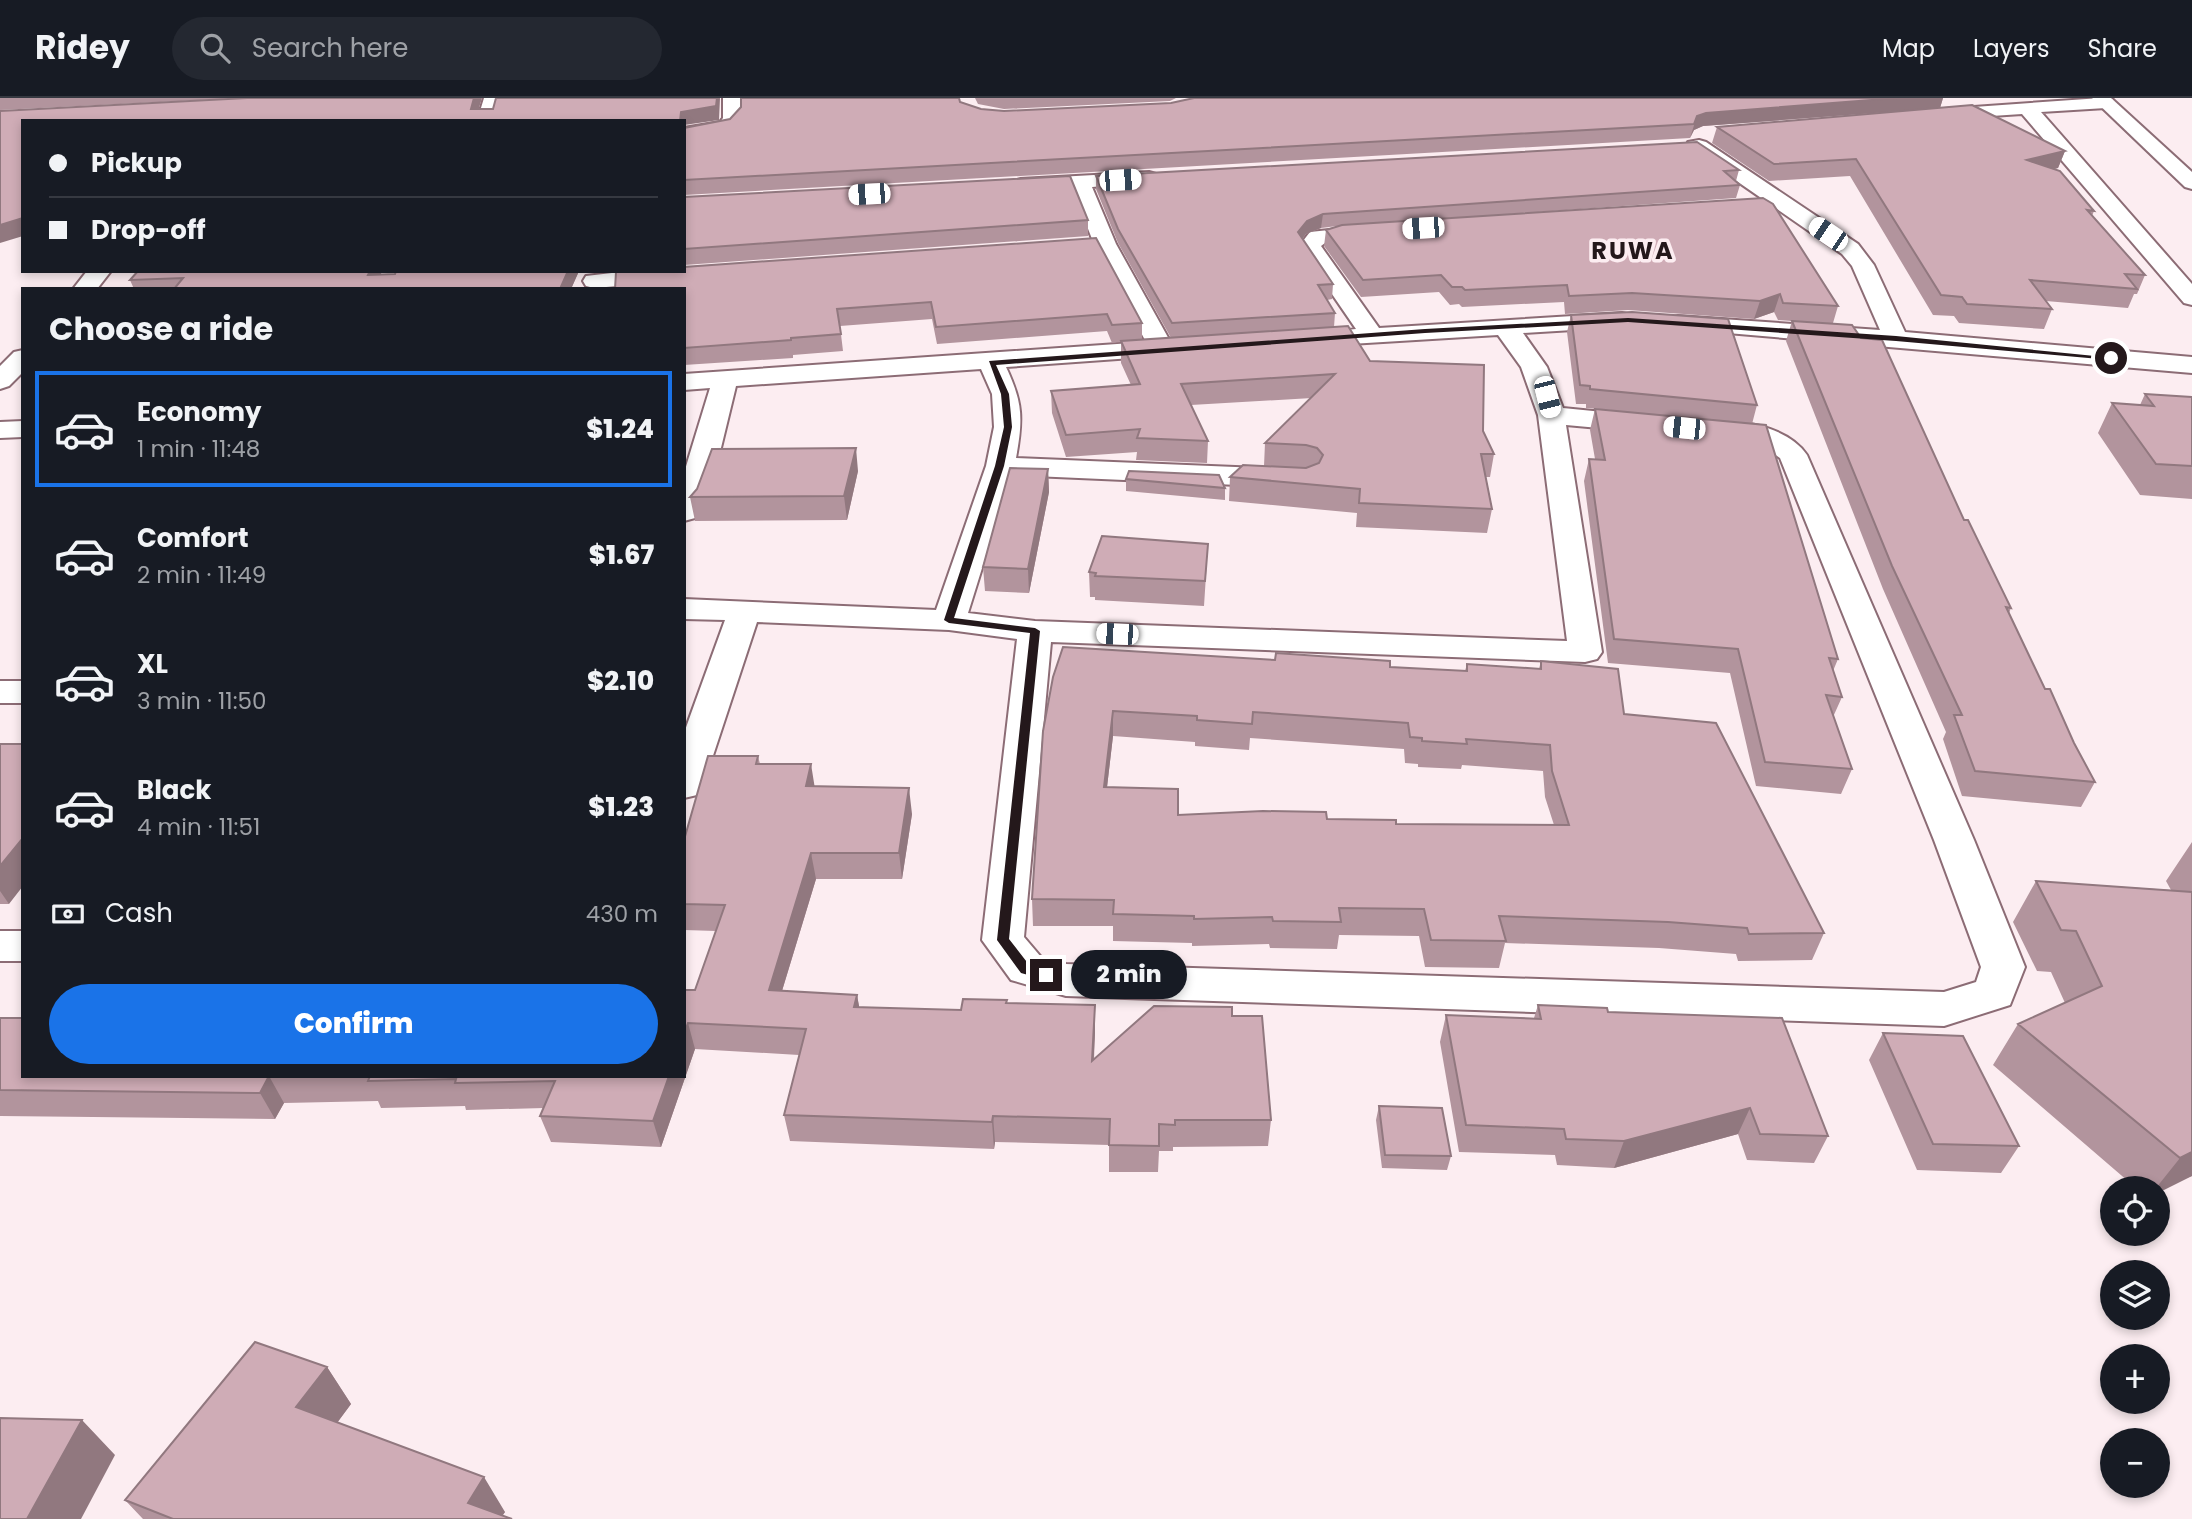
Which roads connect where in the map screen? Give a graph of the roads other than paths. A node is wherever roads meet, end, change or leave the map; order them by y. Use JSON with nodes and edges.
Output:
{"nodes":[{"id":1,"x":493,"y":98,"type":"edge"},
{"id":2,"x":732,"y":98,"type":"edge"},
{"id":3,"x":2104,"y":101,"type":"edge"},
{"id":4,"x":2026,"y":108,"type":"junction"},
{"id":5,"x":1907,"y":117,"type":"edge"},
{"id":6,"x":487,"y":119,"type":"edge"},
{"id":7,"x":686,"y":134,"type":"edge"},
{"id":8,"x":1717,"y":134,"type":"edge"},
{"id":9,"x":1699,"y":146,"type":"junction"},
{"id":10,"x":1671,"y":147,"type":"edge"},
{"id":11,"x":1174,"y":176,"type":"edge"},
{"id":12,"x":1080,"y":182,"type":"junction"},
{"id":13,"x":2192,"y":183,"type":"edge"},
{"id":14,"x":998,"y":187,"type":"edge"},
{"id":15,"x":1784,"y":204,"type":"junction"},
{"id":16,"x":1756,"y":206,"type":"edge"},
{"id":17,"x":1395,"y":230,"type":"edge"},
{"id":18,"x":1105,"y":244,"type":"junction"},
{"id":19,"x":1078,"y":246,"type":"edge"},
{"id":20,"x":98,"y":273,"type":"edge"},
{"id":21,"x":690,"y":274,"type":"edge"},
{"id":22,"x":594,"y":280,"type":"edge"},
{"id":23,"x":86,"y":287,"type":"edge"},
{"id":24,"x":2192,"y":298,"type":"edge"},
{"id":25,"x":1503,"y":326,"type":"junction"},
{"id":26,"x":1372,"y":335,"type":"junction"},
{"id":27,"x":1896,"y":339,"type":"junction"},
{"id":28,"x":1280,"y":341,"type":"edge"},
{"id":29,"x":1201,"y":346,"type":"edge"},
{"id":30,"x":1162,"y":349,"type":"junction"},
{"id":31,"x":0,"y":355,"type":"edge"},
{"id":32,"x":21,"y":355,"type":"edge"},
{"id":33,"x":21,"y":357,"type":"edge"},
{"id":34,"x":991,"y":363,"type":"junction"},
{"id":35,"x":2192,"y":365,"type":"edge"},
{"id":36,"x":725,"y":380,"type":"junction"},
{"id":37,"x":686,"y":382,"type":"edge"},
{"id":38,"x":0,"y":383,"type":"edge"},
{"id":39,"x":21,"y":385,"type":"edge"},
{"id":40,"x":1551,"y":415,"type":"junction"},
{"id":41,"x":21,"y":429,"type":"edge"},
{"id":42,"x":0,"y":430,"type":"edge"},
{"id":43,"x":1000,"y":466,"type":"junction"},
{"id":44,"x":1304,"y":479,"type":"edge"},
{"id":45,"x":686,"y":507,"type":"edge"},
{"id":46,"x":686,"y":609,"type":"edge"},
{"id":47,"x":744,"y":612,"type":"junction"},
{"id":48,"x":949,"y":620,"type":"junction"},
{"id":49,"x":1035,"y":631,"type":"junction"},
{"id":50,"x":0,"y":692,"type":"edge"},
{"id":51,"x":21,"y":692,"type":"edge"},
{"id":52,"x":686,"y":780,"type":"edge"},
{"id":53,"x":0,"y":946,"type":"edge"},
{"id":54,"x":21,"y":946,"type":"edge"}],
"edges":[{"from":1,"to":6,"type":"street"},
{"from":2,"to":7,"type":"street"},
{"from":3,"to":4,"type":"street"},
{"from":3,"to":13,"type":"street"},
{"from":4,"to":5,"type":"street"},
{"from":4,"to":24,"type":"street"},
{"from":8,"to":9,"type":"street"},
{"from":9,"to":10,"type":"street"},
{"from":9,"to":15,"type":"street"},
{"from":11,"to":12,"type":"street"},
{"from":12,"to":14,"type":"street"},
{"from":12,"to":18,"type":"street"},
{"from":15,"to":16,"type":"street"},
{"from":15,"to":27,"type":"street"},
{"from":17,"to":26,"type":"street"},
{"from":18,"to":19,"type":"street"},
{"from":18,"to":30,"type":"street"},
{"from":20,"to":23,"type":"street"},
{"from":21,"to":22,"type":"street"},
{"from":25,"to":26,"type":"street"},
{"from":25,"to":27,"type":"street"},
{"from":25,"to":40,"type":"street"},
{"from":26,"to":28,"type":"street"},
{"from":27,"to":35,"type":"street"},
{"from":29,"to":30,"type":"street"},
{"from":30,"to":34,"type":"street"},
{"from":31,"to":32,"type":"street"},
{"from":33,"to":38,"type":"street"},
{"from":34,"to":36,"type":"street"},
{"from":34,"to":43,"type":"street"},
{"from":36,"to":37,"type":"street"},
{"from":36,"to":45,"type":"street"},
{"from":38,"to":39,"type":"street"},
{"from":40,"to":49,"type":"street"},
{"from":40,"to":49,"type":"street"},
{"from":41,"to":42,"type":"street"},
{"from":43,"to":44,"type":"street"},
{"from":43,"to":48,"type":"street"},
{"from":46,"to":47,"type":"street"},
{"from":47,"to":48,"type":"street"},
{"from":47,"to":52,"type":"street"},
{"from":48,"to":49,"type":"street"},
{"from":50,"to":51,"type":"street"},
{"from":53,"to":54,"type":"street"}]}
